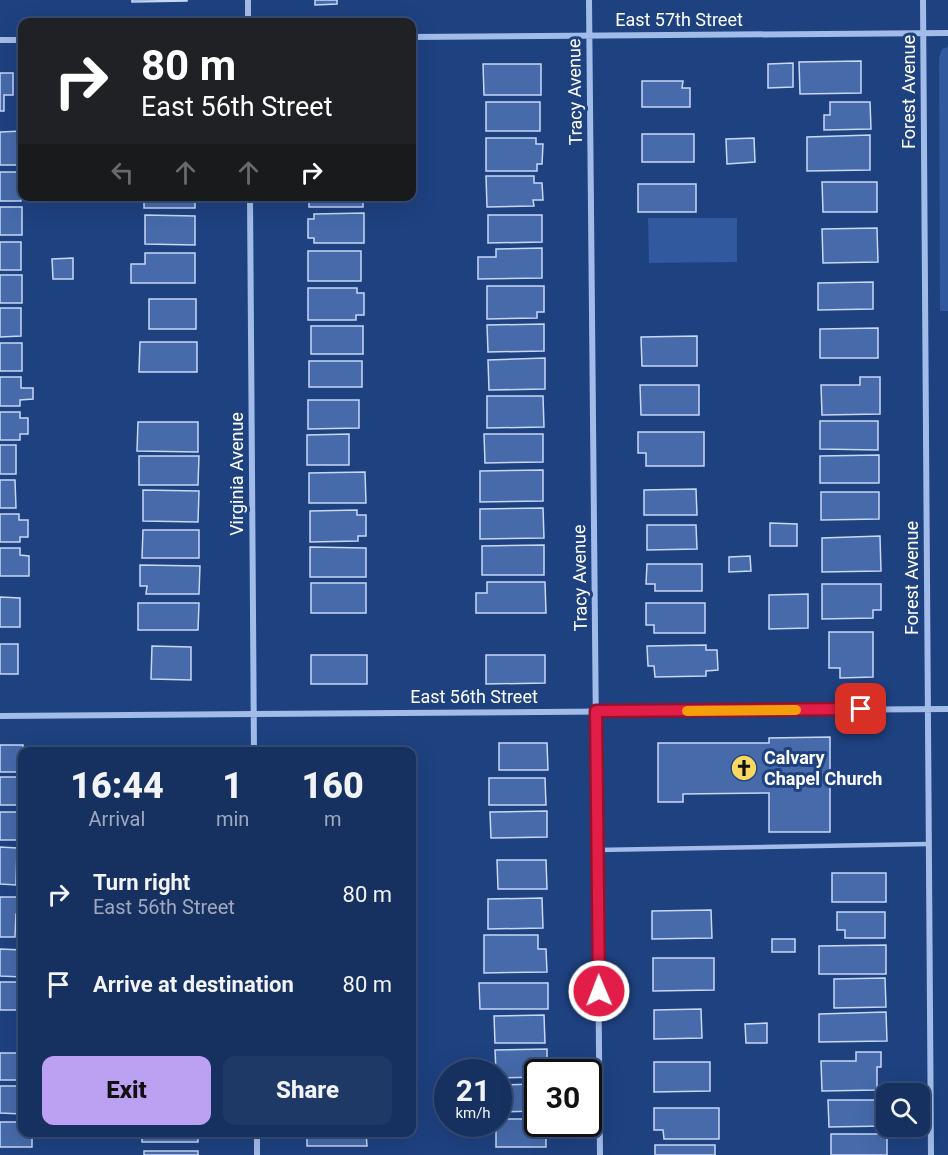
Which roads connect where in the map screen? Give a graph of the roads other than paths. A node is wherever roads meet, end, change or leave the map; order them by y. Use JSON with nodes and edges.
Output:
{"nodes":[{"id":1,"x":248,"y":0,"type":"edge"},
{"id":2,"x":589,"y":0,"type":"edge"},
{"id":3,"x":923,"y":0,"type":"edge"},
{"id":4,"x":248,"y":18,"type":"edge"},
{"id":5,"x":924,"y":33,"type":"junction"},
{"id":6,"x":948,"y":33,"type":"edge"},
{"id":7,"x":590,"y":36,"type":"junction"},
{"id":8,"x":416,"y":37,"type":"edge"},
{"id":9,"x":0,"y":40,"type":"edge"},
{"id":10,"x":18,"y":40,"type":"edge"},
{"id":11,"x":250,"y":201,"type":"edge"},
{"id":12,"x":948,"y":708,"type":"edge"},
{"id":13,"x":928,"y":709,"type":"junction"},
{"id":14,"x":596,"y":711,"type":"junction"},
{"id":15,"x":253,"y":714,"type":"junction"},
{"id":16,"x":0,"y":716,"type":"edge"},
{"id":17,"x":254,"y":747,"type":"edge"},
{"id":18,"x":929,"y":844,"type":"junction"},
{"id":19,"x":597,"y":850,"type":"junction"},
{"id":20,"x":257,"y":1137,"type":"edge"},
{"id":21,"x":257,"y":1155,"type":"edge"},
{"id":22,"x":600,"y":1155,"type":"edge"},
{"id":23,"x":931,"y":1155,"type":"edge"}],
"edges":[{"from":1,"to":4,"type":"street"},
{"from":2,"to":7,"type":"street","name":"Tracy Avenue"},
{"from":3,"to":5,"type":"street","name":"Forest Avenue"},
{"from":5,"to":6,"type":"street","name":"East 57th Street"},
{"from":5,"to":7,"type":"street","name":"East 57th Street"},
{"from":5,"to":13,"type":"street","name":"Forest Avenue"},
{"from":7,"to":8,"type":"street","name":"East 57th Street"},
{"from":7,"to":14,"type":"street","name":"Tracy Avenue"},
{"from":9,"to":10,"type":"street"},
{"from":11,"to":15,"type":"street","name":"Virginia Avenue"},
{"from":12,"to":13,"type":"street","name":"East 56th Street"},
{"from":13,"to":14,"type":"street","name":"East 56th Street"},
{"from":13,"to":18,"type":"street","name":"Forest Avenue"},
{"from":14,"to":15,"type":"street","name":"East 56th Street"},
{"from":14,"to":19,"type":"street","name":"Tracy Avenue"},
{"from":15,"to":16,"type":"street","name":"East 56th Street"},
{"from":15,"to":17,"type":"street","name":"Virginia Avenue"},
{"from":18,"to":19,"type":"lane"},
{"from":18,"to":23,"type":"street","name":"Forest Avenue"},
{"from":19,"to":22,"type":"street","name":"Tracy Avenue"},
{"from":20,"to":21,"type":"street"}]}
